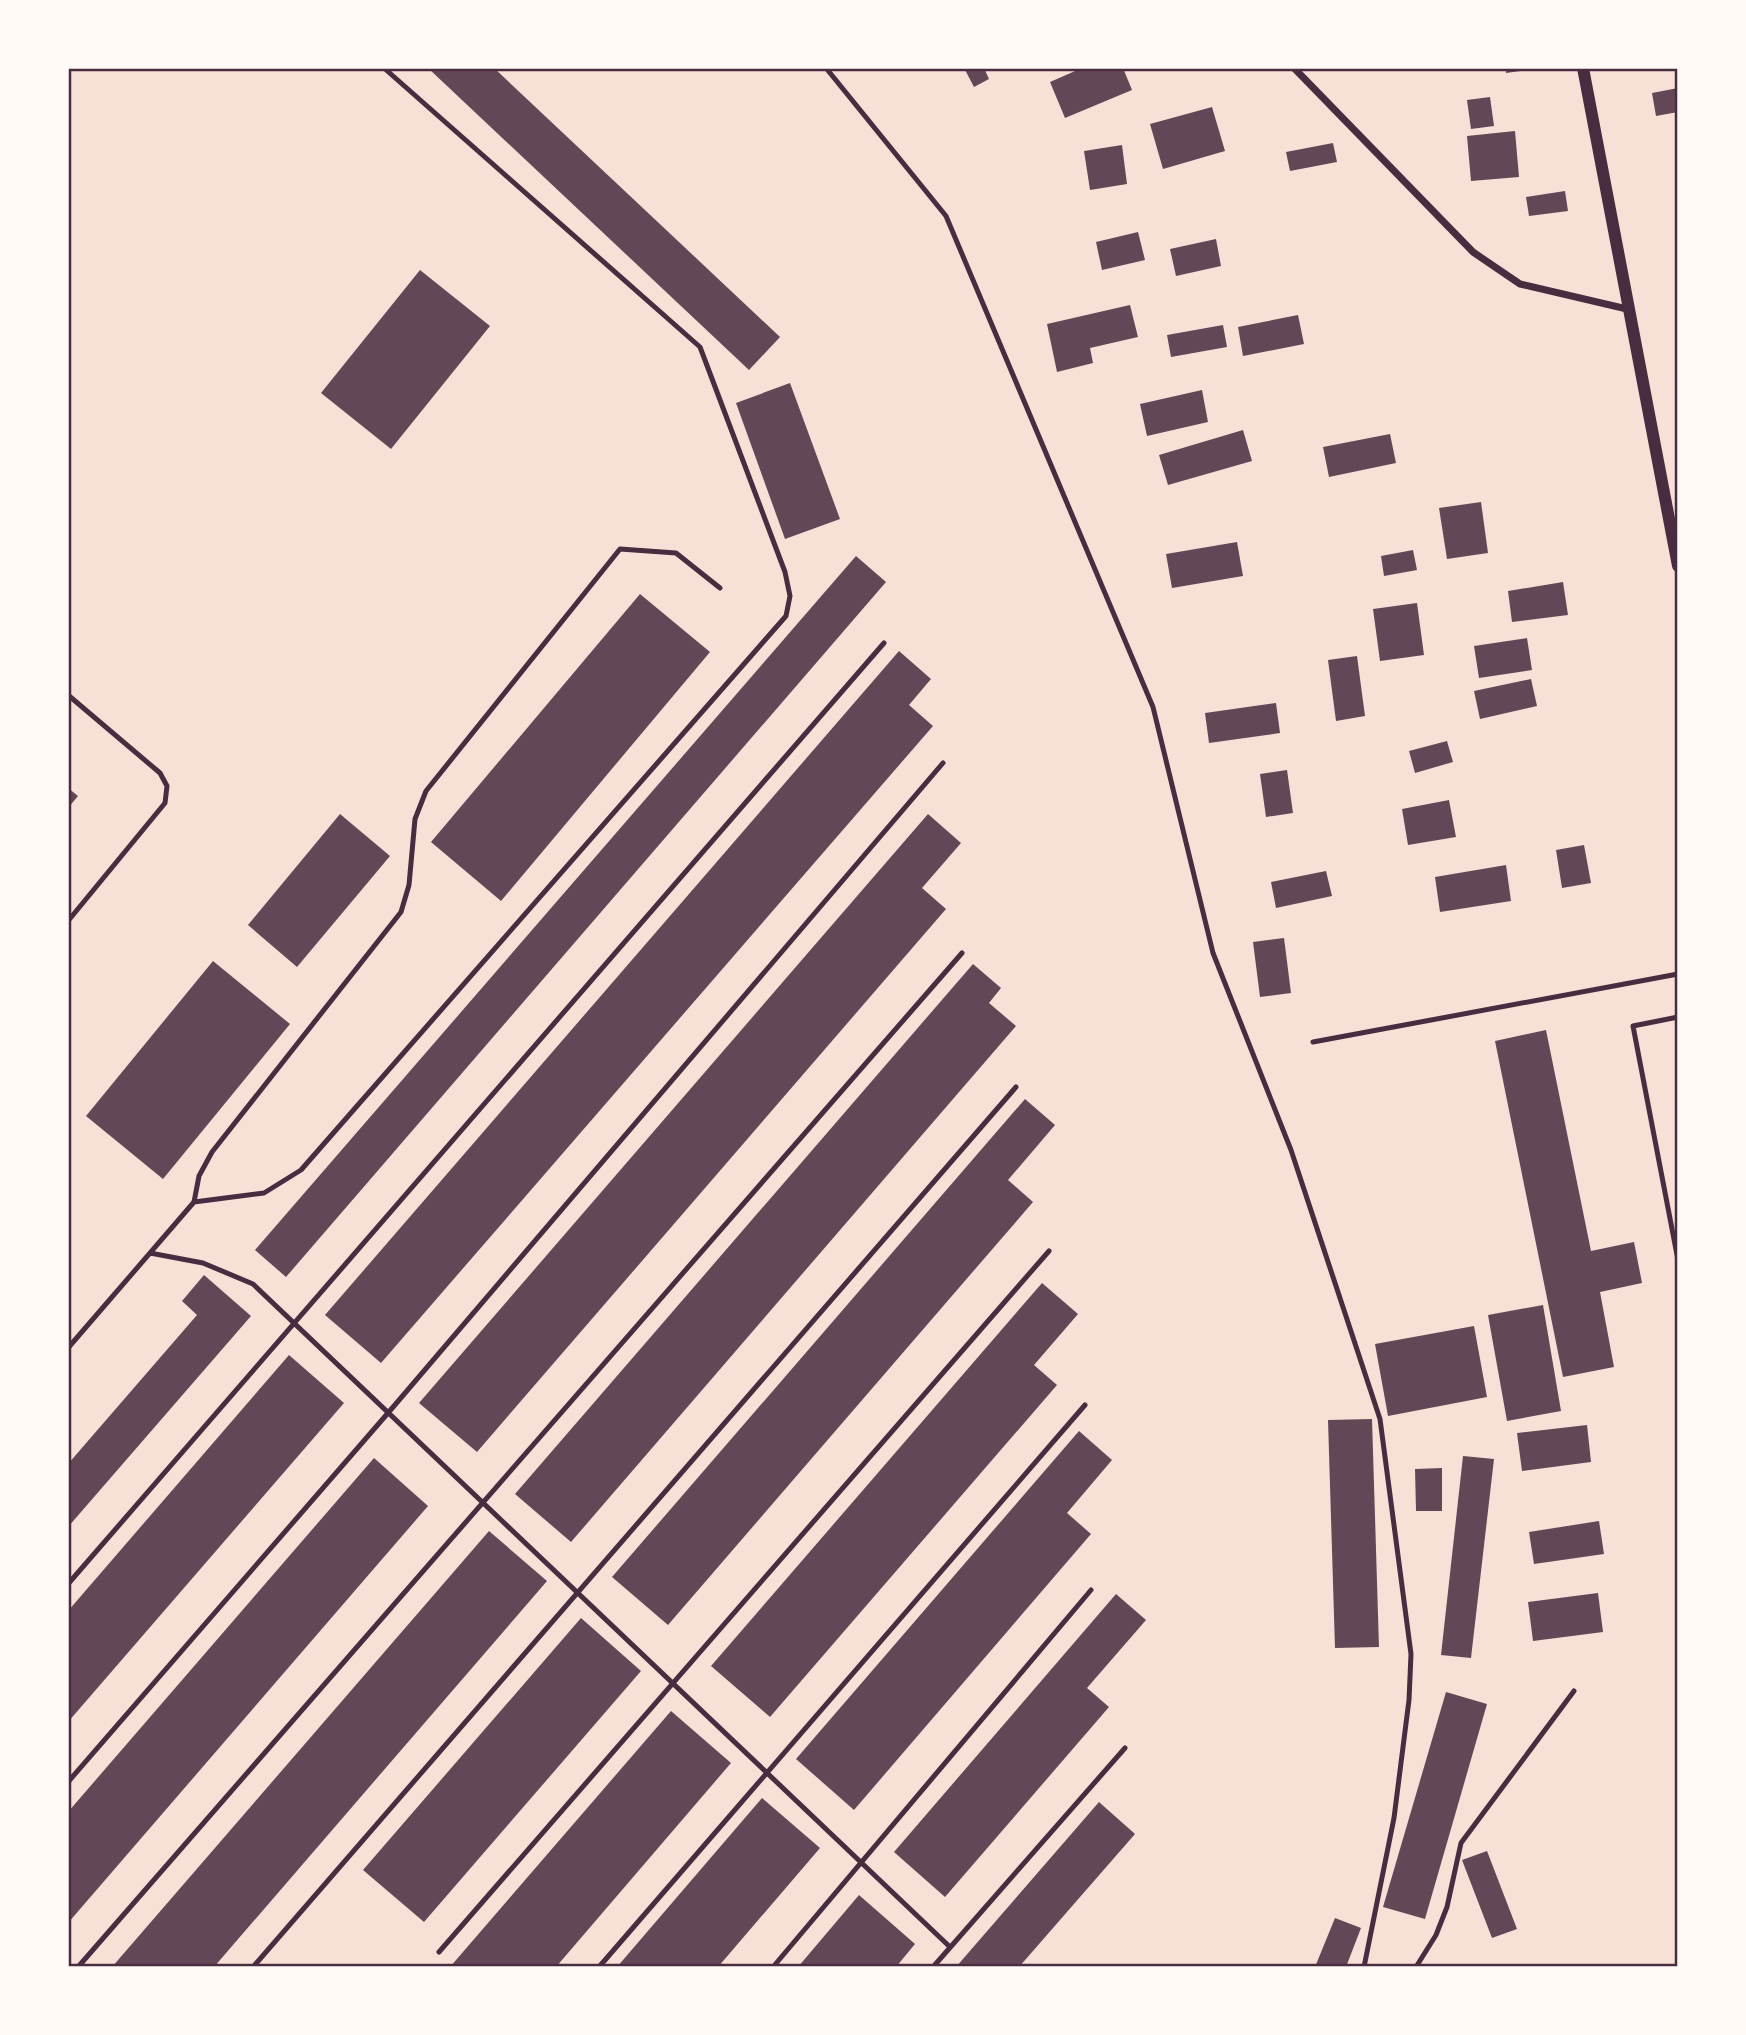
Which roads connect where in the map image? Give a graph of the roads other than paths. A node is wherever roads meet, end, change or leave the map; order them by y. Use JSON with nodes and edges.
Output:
{"nodes":[{"id":1,"x":384,"y":68,"type":"edge"},
{"id":2,"x":826,"y":68,"type":"edge"},
{"id":3,"x":1294,"y":68,"type":"edge"},
{"id":4,"x":1583,"y":68,"type":"edge"},
{"id":5,"x":1628,"y":310,"type":"junction"},
{"id":6,"x":1678,"y":566,"type":"edge"},
{"id":7,"x":720,"y":588,"type":"dead end"},
{"id":8,"x":884,"y":643,"type":"dead end"},
{"id":9,"x":68,"y":695,"type":"edge"},
{"id":10,"x":943,"y":763,"type":"dead end"},
{"id":11,"x":68,"y":921,"type":"edge"},
{"id":12,"x":962,"y":953,"type":"dead end"},
{"id":13,"x":1678,"y":974,"type":"edge"},
{"id":14,"x":1678,"y":1017,"type":"edge"},
{"id":15,"x":1313,"y":1042,"type":"dead end"},
{"id":16,"x":1016,"y":1087,"type":"dead end"},
{"id":17,"x":194,"y":1202,"type":"junction"},
{"id":18,"x":1049,"y":1251,"type":"dead end"},
{"id":19,"x":150,"y":1252,"type":"junction"},
{"id":20,"x":1678,"y":1260,"type":"edge"},
{"id":21,"x":294,"y":1324,"type":"junction"},
{"id":22,"x":68,"y":1348,"type":"edge"},
{"id":23,"x":1085,"y":1405,"type":"dead end"},
{"id":24,"x":388,"y":1413,"type":"junction"},
{"id":25,"x":482,"y":1503,"type":"junction"},
{"id":26,"x":68,"y":1584,"type":"edge"},
{"id":27,"x":1091,"y":1590,"type":"dead end"},
{"id":28,"x":578,"y":1593,"type":"junction"},
{"id":29,"x":672,"y":1683,"type":"junction"},
{"id":30,"x":1574,"y":1691,"type":"dead end"},
{"id":31,"x":1125,"y":1748,"type":"dead end"},
{"id":32,"x":767,"y":1773,"type":"junction"},
{"id":33,"x":68,"y":1782,"type":"edge"},
{"id":34,"x":861,"y":1863,"type":"junction"},
{"id":35,"x":950,"y":1947,"type":"junction"},
{"id":36,"x":439,"y":1952,"type":"dead end"},
{"id":37,"x":78,"y":1967,"type":"edge"},
{"id":38,"x":253,"y":1967,"type":"edge"},
{"id":39,"x":599,"y":1967,"type":"edge"},
{"id":40,"x":773,"y":1967,"type":"edge"},
{"id":41,"x":933,"y":1967,"type":"edge"},
{"id":42,"x":1364,"y":1967,"type":"edge"},
{"id":43,"x":1416,"y":1967,"type":"edge"}],
"edges":[{"from":1,"to":17,"type":"lane"},
{"from":2,"to":42,"type":"lane"},
{"from":3,"to":5,"type":"street"},
{"from":4,"to":5,"type":"street"},
{"from":5,"to":6,"type":"street"},
{"from":7,"to":17,"type":"lane"},
{"from":8,"to":21,"type":"lane"},
{"from":9,"to":11,"type":"lane"},
{"from":10,"to":24,"type":"lane"},
{"from":12,"to":25,"type":"lane"},
{"from":13,"to":15,"type":"lane"},
{"from":14,"to":20,"type":"lane"},
{"from":16,"to":28,"type":"lane"},
{"from":17,"to":19,"type":"lane"},
{"from":18,"to":29,"type":"lane"},
{"from":19,"to":21,"type":"lane"},
{"from":19,"to":22,"type":"lane"},
{"from":21,"to":24,"type":"lane"},
{"from":21,"to":26,"type":"lane"},
{"from":23,"to":32,"type":"lane"},
{"from":24,"to":25,"type":"lane"},
{"from":24,"to":33,"type":"lane"},
{"from":25,"to":28,"type":"lane"},
{"from":25,"to":37,"type":"lane"},
{"from":27,"to":34,"type":"lane"},
{"from":28,"to":29,"type":"lane"},
{"from":28,"to":38,"type":"lane"},
{"from":29,"to":32,"type":"lane"},
{"from":29,"to":36,"type":"lane"},
{"from":30,"to":43,"type":"lane"},
{"from":31,"to":35,"type":"lane"},
{"from":32,"to":34,"type":"lane"},
{"from":32,"to":39,"type":"lane"},
{"from":34,"to":35,"type":"lane"},
{"from":34,"to":40,"type":"lane"},
{"from":35,"to":41,"type":"lane"}]}
